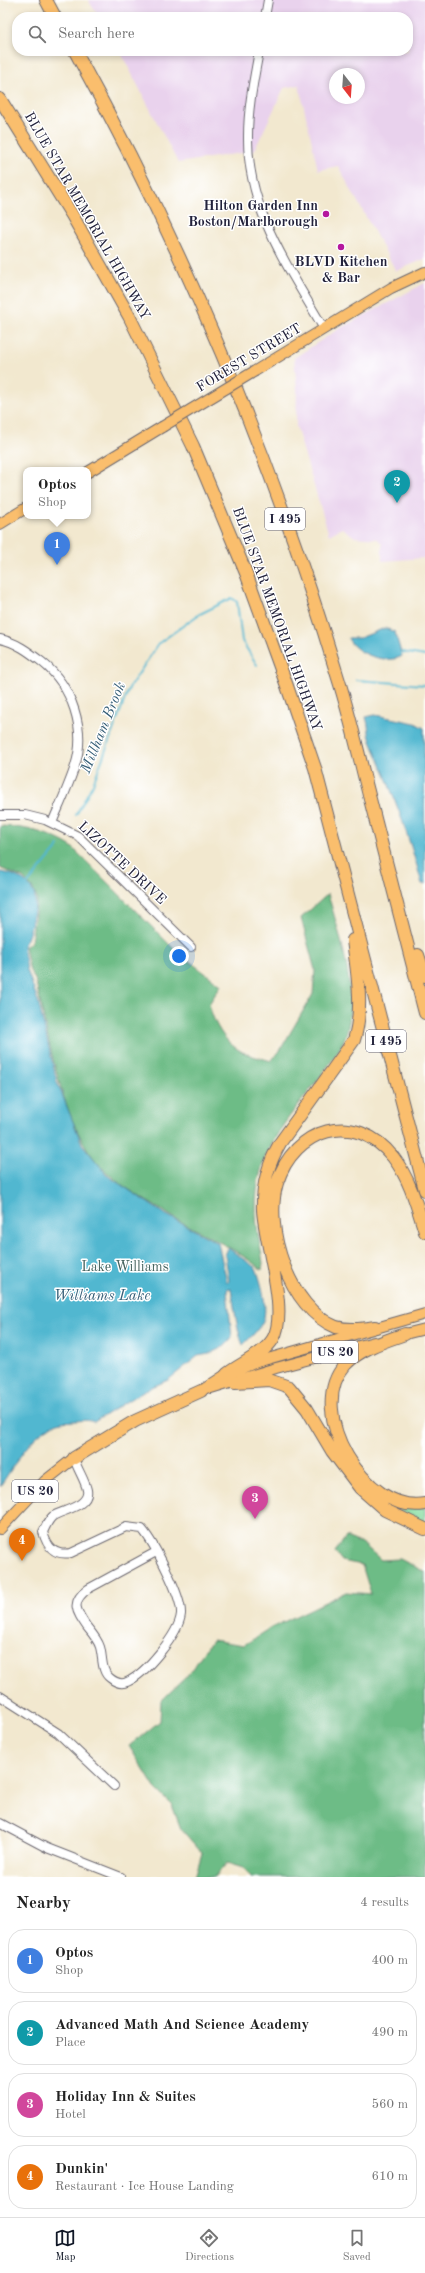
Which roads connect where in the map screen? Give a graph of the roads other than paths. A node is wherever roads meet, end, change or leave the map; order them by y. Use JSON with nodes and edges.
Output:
{"nodes":[{"id":1,"x":46,"y":0,"type":"edge"},
{"id":2,"x":268,"y":0,"type":"edge"},
{"id":3,"x":52,"y":12,"type":"edge"},
{"id":4,"x":266,"y":12,"type":"edge"},
{"id":5,"x":78,"y":56,"type":"edge"},
{"id":6,"x":258,"y":56,"type":"edge"},
{"id":7,"x":0,"y":99,"type":"edge"},
{"id":8,"x":425,"y":272,"type":"edge"},
{"id":9,"x":324,"y":329,"type":"junction"},
{"id":10,"x":91,"y":470,"type":"edge"},
{"id":11,"x":23,"y":510,"type":"edge"},
{"id":12,"x":0,"y":524,"type":"edge"},
{"id":13,"x":0,"y":639,"type":"edge"},
{"id":14,"x":0,"y":815,"type":"edge"},
{"id":15,"x":52,"y":823,"type":"junction"},
{"id":16,"x":380,"y":838,"type":"junction"},
{"id":17,"x":347,"y":891,"type":"junction"},
{"id":18,"x":192,"y":947,"type":"dead end"},
{"id":19,"x":425,"y":976,"type":"edge"},
{"id":20,"x":425,"y":1013,"type":"edge"},
{"id":21,"x":425,"y":1190,"type":"edge"},
{"id":22,"x":425,"y":1232,"type":"edge"},
{"id":23,"x":425,"y":1314,"type":"edge"},
{"id":24,"x":375,"y":1327,"type":"junction"},
{"id":25,"x":425,"y":1329,"type":"edge"},
{"id":26,"x":405,"y":1334,"type":"junction"},
{"id":27,"x":231,"y":1378,"type":"junction"},
{"id":28,"x":201,"y":1391,"type":"joint"},
{"id":29,"x":74,"y":1458,"type":"junction"},
{"id":30,"x":425,"y":1504,"type":"edge"},
{"id":31,"x":425,"y":1528,"type":"edge"},
{"id":32,"x":0,"y":1529,"type":"edge"},
{"id":33,"x":156,"y":1552,"type":"junction"},
{"id":34,"x":0,"y":1696,"type":"edge"},
{"id":35,"x":114,"y":1786,"type":"dead end"},
{"id":36,"x":0,"y":1823,"type":"edge"},
{"id":37,"x":121,"y":1877,"type":"edge"}],
"edges":[{"from":1,"to":3,"type":"highway"},
{"from":2,"to":4,"type":"street"},
{"from":5,"to":16,"type":"highway","number":"I 495"},
{"from":6,"to":9,"type":"street"},
{"from":7,"to":17,"type":"highway","name":"BLUE STAR MEMORIAL HIGHWAY","number":"I 495"},
{"from":8,"to":9,"type":"main road","name":"FOREST STREET"},
{"from":9,"to":10,"type":"main road","name":"FOREST STREET","bridge":true},
{"from":11,"to":12,"type":"main road"},
{"from":13,"to":15,"type":"street"},
{"from":14,"to":15,"type":"street","name":"LIZOTTE DRIVE"},
{"from":15,"to":18,"type":"street","name":"LIZOTTE DRIVE"},
{"from":16,"to":19,"type":"highway"},
{"from":16,"to":20,"type":"highway","number":"I 495"},
{"from":17,"to":21,"type":"highway","name":"BLUE STAR MEMORIAL HIGHWAY","number":"I 495"},
{"from":17,"to":27,"type":"highway"},
{"from":22,"to":24,"type":"highway"},
{"from":23,"to":24,"type":"main road","number":"US 20"},
{"from":24,"to":27,"type":"main road","number":"US 20"},
{"from":25,"to":26,"type":"main road","number":"US 20"},
{"from":26,"to":27,"type":"main road","number":"US 20"},
{"from":26,"to":30,"type":"highway"},
{"from":27,"to":28,"type":"main road","number":"US 20"},
{"from":27,"to":31,"type":"highway"},
{"from":28,"to":29,"type":"highway","number":"US 20"},
{"from":29,"to":32,"type":"main road","number":"US 20"},
{"from":29,"to":33,"type":"street"},
{"from":33,"to":33,"type":"street"},
{"from":34,"to":35,"type":"street"},
{"from":36,"to":37,"type":"street"}]}
